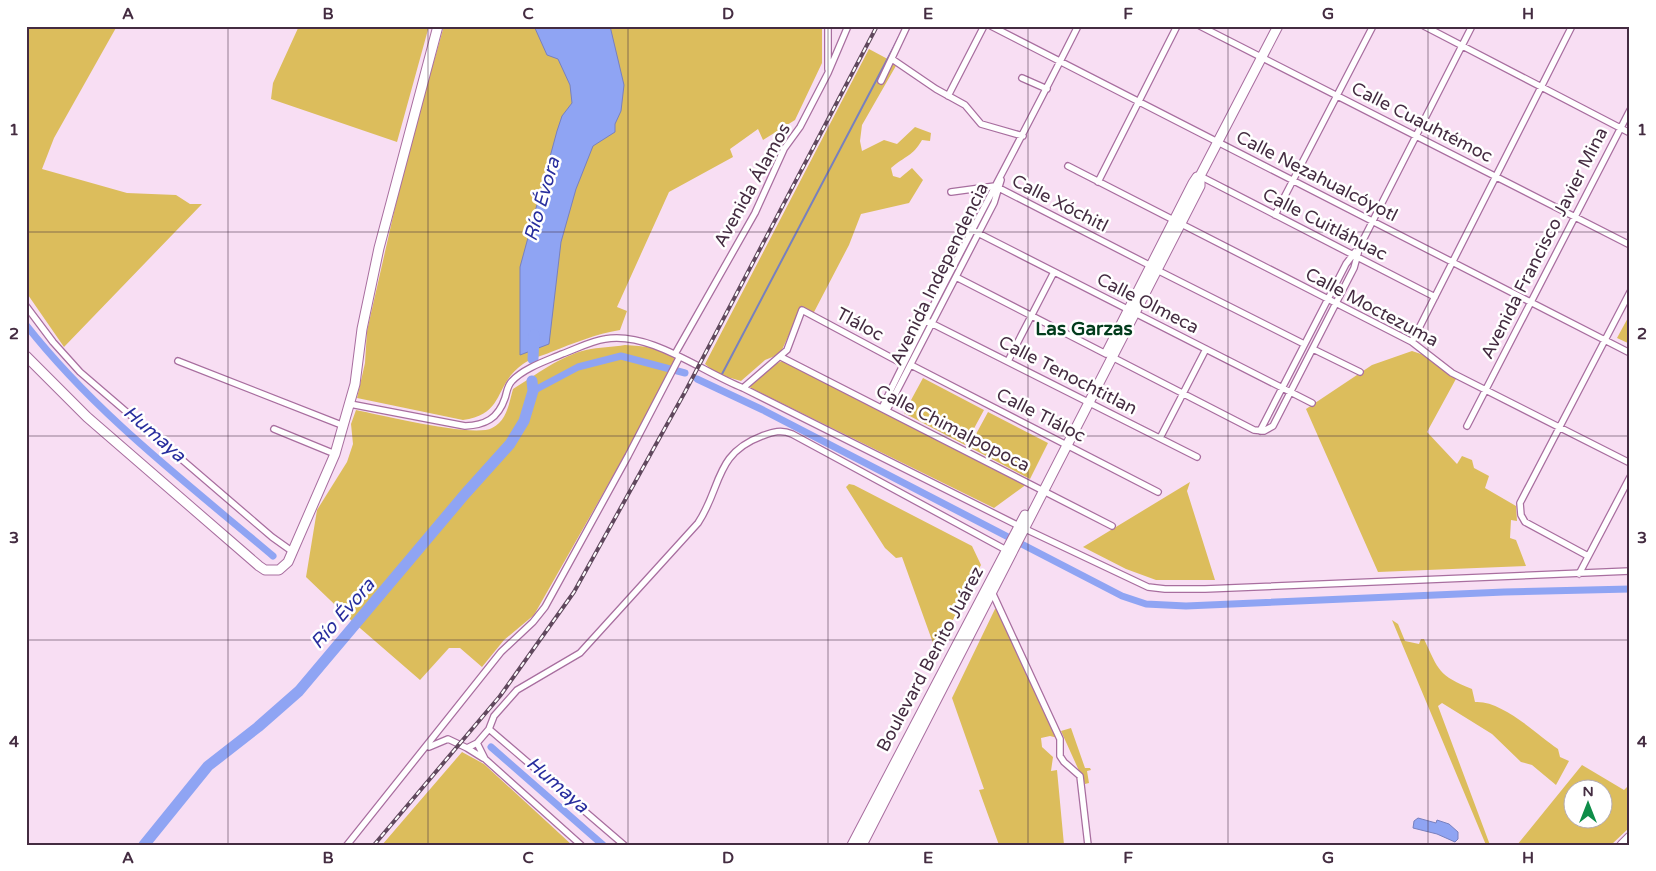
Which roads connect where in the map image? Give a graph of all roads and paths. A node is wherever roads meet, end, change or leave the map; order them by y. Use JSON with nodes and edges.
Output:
{"nodes":[{"id":1,"x":438,"y":26,"type":"edge"},
{"id":2,"x":828,"y":26,"type":"edge"},
{"id":3,"x":848,"y":26,"type":"edge"},
{"id":4,"x":907,"y":26,"type":"edge"},
{"id":5,"x":984,"y":26,"type":"edge"},
{"id":6,"x":991,"y":26,"type":"edge"},
{"id":7,"x":1078,"y":26,"type":"edge"},
{"id":8,"x":1177,"y":26,"type":"edge"},
{"id":9,"x":1200,"y":26,"type":"edge"},
{"id":10,"x":1278,"y":26,"type":"edge"},
{"id":11,"x":1374,"y":26,"type":"edge"},
{"id":12,"x":1424,"y":26,"type":"edge"},
{"id":13,"x":1472,"y":26,"type":"edge"},
{"id":14,"x":1572,"y":26,"type":"edge"},
{"id":15,"x":1462,"y":46,"type":"junction"},
{"id":16,"x":1262,"y":58,"type":"junction"},
{"id":17,"x":892,"y":59,"type":"junction"},
{"id":18,"x":1060,"y":62,"type":"junction"},
{"id":19,"x":828,"y":73,"type":"junction"},
{"id":20,"x":1022,"y":78,"type":"dead end"},
{"id":21,"x":881,"y":81,"type":"dead end"},
{"id":22,"x":1541,"y":87,"type":"junction"},
{"id":23,"x":1046,"y":89,"type":"junction"},
{"id":24,"x":948,"y":96,"type":"junction"},
{"id":25,"x":1337,"y":96,"type":"junction"},
{"id":26,"x":1138,"y":102,"type":"junction"},
{"id":27,"x":1630,"y":110,"type":"edge"},
{"id":28,"x":1620,"y":128,"type":"junction"},
{"id":29,"x":1630,"y":133,"type":"edge"},
{"id":30,"x":1022,"y":136,"type":"junction"},
{"id":31,"x":1416,"y":136,"type":"junction"},
{"id":32,"x":1218,"y":142,"type":"junction"},
{"id":33,"x":1068,"y":166,"type":"dead end"},
{"id":34,"x":1200,"y":176,"type":"junction"},
{"id":35,"x":1496,"y":177,"type":"junction"},
{"id":36,"x":1292,"y":181,"type":"junction"},
{"id":37,"x":1098,"y":182,"type":"junction"},
{"id":38,"x":997,"y":188,"type":"junction"},
{"id":39,"x":951,"y":192,"type":"dead end"},
{"id":40,"x":1275,"y":215,"type":"junction"},
{"id":41,"x":1575,"y":217,"type":"junction"},
{"id":42,"x":1177,"y":222,"type":"junction"},
{"id":43,"x":1373,"y":222,"type":"junction"},
{"id":44,"x":970,"y":230,"type":"junction"},
{"id":45,"x":978,"y":234,"type":"junction"},
{"id":46,"x":1630,"y":245,"type":"edge"},
{"id":47,"x":1355,"y":256,"type":"junction"},
{"id":48,"x":1452,"y":262,"type":"junction"},
{"id":49,"x":1154,"y":268,"type":"junction"},
{"id":50,"x":1054,"y":272,"type":"junction"},
{"id":51,"x":956,"y":277,"type":"junction"},
{"id":52,"x":1630,"y":292,"type":"edge"},
{"id":53,"x":1435,"y":297,"type":"junction"},
{"id":54,"x":1328,"y":299,"type":"junction"},
{"id":55,"x":1531,"y":302,"type":"junction"},
{"id":56,"x":1336,"y":303,"type":"junction"},
{"id":57,"x":26,"y":306,"type":"edge"},
{"id":58,"x":1131,"y":311,"type":"junction"},
{"id":59,"x":1031,"y":315,"type":"junction"},
{"id":60,"x":925,"y":320,"type":"junction"},
{"id":61,"x":932,"y":323,"type":"junction"},
{"id":62,"x":1604,"y":340,"type":"junction"},
{"id":63,"x":1412,"y":342,"type":"junction"},
{"id":64,"x":1304,"y":344,"type":"junction"},
{"id":65,"x":1206,"y":349,"type":"junction"},
{"id":66,"x":1313,"y":349,"type":"junction"},
{"id":67,"x":1630,"y":353,"type":"edge"},
{"id":68,"x":1109,"y":355,"type":"junction"},
{"id":69,"x":26,"y":356,"type":"edge"},
{"id":70,"x":677,"y":356,"type":"junction"},
{"id":71,"x":781,"y":357,"type":"junction"},
{"id":72,"x":178,"y":361,"type":"dead end"},
{"id":73,"x":1008,"y":361,"type":"junction"},
{"id":74,"x":903,"y":364,"type":"junction"},
{"id":75,"x":911,"y":365,"type":"junction"},
{"id":76,"x":1360,"y":372,"type":"dead end"},
{"id":77,"x":743,"y":388,"type":"junction"},
{"id":78,"x":1282,"y":388,"type":"junction"},
{"id":79,"x":1485,"y":390,"type":"junction"},
{"id":80,"x":1290,"y":392,"type":"junction"},
{"id":81,"x":1183,"y":393,"type":"junction"},
{"id":82,"x":1086,"y":401,"type":"junction"},
{"id":83,"x":1312,"y":403,"type":"dead end"},
{"id":84,"x":350,"y":404,"type":"junction"},
{"id":85,"x":884,"y":409,"type":"junction"},
{"id":86,"x":344,"y":426,"type":"junction"},
{"id":87,"x":1467,"y":426,"type":"dead end"},
{"id":88,"x":1559,"y":427,"type":"junction"},
{"id":89,"x":274,"y":429,"type":"dead end"},
{"id":90,"x":1260,"y":431,"type":"junction"},
{"id":91,"x":1160,"y":438,"type":"junction"},
{"id":92,"x":1064,"y":444,"type":"junction"},
{"id":93,"x":335,"y":454,"type":"junction"},
{"id":94,"x":1197,"y":457,"type":"dead end"},
{"id":95,"x":1630,"y":463,"type":"edge"},
{"id":96,"x":1630,"y":477,"type":"edge"},
{"id":97,"x":1040,"y":490,"type":"junction"},
{"id":98,"x":1158,"y":492,"type":"dead end"},
{"id":99,"x":1112,"y":526,"type":"dead end"},
{"id":100,"x":1021,"y":530,"type":"junction"},
{"id":101,"x":1010,"y":549,"type":"junction"},
{"id":102,"x":293,"y":552,"type":"junction"},
{"id":103,"x":1588,"y":556,"type":"junction"},
{"id":104,"x":1630,"y":571,"type":"edge"},
{"id":105,"x":1579,"y":574,"type":"junction"},
{"id":106,"x":992,"y":592,"type":"junction"},
{"id":107,"x":489,"y":730,"type":"junction"},
{"id":108,"x":477,"y":744,"type":"junction"},
{"id":109,"x":467,"y":748,"type":"junction"},
{"id":110,"x":425,"y":750,"type":"junction"},
{"id":111,"x":485,"y":759,"type":"junction"},
{"id":112,"x":1630,"y":838,"type":"edge"},
{"id":113,"x":347,"y":845,"type":"edge"},
{"id":114,"x":581,"y":845,"type":"edge"},
{"id":115,"x":624,"y":845,"type":"edge"},
{"id":116,"x":852,"y":845,"type":"edge"},
{"id":117,"x":862,"y":845,"type":"edge"},
{"id":118,"x":1088,"y":845,"type":"edge"},
{"id":119,"x":1622,"y":845,"type":"edge"}],
"edges":[{"from":1,"to":84,"type":"street"},
{"from":2,"to":19,"type":"street"},
{"from":3,"to":19,"type":"street","name":"Avenida Álamos"},
{"from":4,"to":17,"type":"street"},
{"from":5,"to":24,"type":"street"},
{"from":6,"to":18,"type":"street","name":"Calle Nezahualcóyotl"},
{"from":7,"to":18,"type":"street","name":"Avenida Independencia"},
{"from":8,"to":26,"type":"street"},
{"from":9,"to":16,"type":"street","name":"Calle Cuauhtémoc"},
{"from":10,"to":16,"type":"street","name":"Boulevard Benito Juárez"},
{"from":11,"to":25,"type":"street"},
{"from":12,"to":15,"type":"street"},
{"from":13,"to":15,"type":"street"},
{"from":14,"to":22,"type":"street"},
{"from":15,"to":22,"type":"street"},
{"from":15,"to":31,"type":"street"},
{"from":16,"to":25,"type":"street","name":"Calle Cuauhtémoc"},
{"from":16,"to":32,"type":"street","name":"Boulevard Benito Juárez"},
{"from":17,"to":21,"type":"street"},
{"from":17,"to":24,"type":"street"},
{"from":18,"to":23,"type":"street","name":"Avenida Independencia"},
{"from":18,"to":26,"type":"street","name":"Calle Nezahualcóyotl"},
{"from":19,"to":70,"type":"street","name":"Avenida Álamos"},
{"from":20,"to":23,"type":"street"},
{"from":22,"to":28,"type":"street"},
{"from":22,"to":35,"type":"street"},
{"from":23,"to":30,"type":"street","name":"Avenida Independencia"},
{"from":24,"to":30,"type":"street"},
{"from":25,"to":31,"type":"street","name":"Calle Cuauhtémoc"},
{"from":25,"to":36,"type":"street"},
{"from":26,"to":32,"type":"street","name":"Calle Nezahualcóyotl"},
{"from":26,"to":37,"type":"street"},
{"from":27,"to":28,"type":"street","name":"Avenida Francisco Javier Mina"},
{"from":28,"to":29,"type":"street"},
{"from":28,"to":41,"type":"street","name":"Avenida Francisco Javier Mina"},
{"from":30,"to":38,"type":"street","name":"Avenida Independencia"},
{"from":31,"to":35,"type":"street","name":"Calle Cuauhtémoc"},
{"from":31,"to":43,"type":"street"},
{"from":32,"to":34,"type":"street","name":"Boulevard Benito Juárez"},
{"from":32,"to":36,"type":"street","name":"Calle Nezahualcóyotl"},
{"from":33,"to":37,"type":"street","name":"Calle Moctezuma"},
{"from":34,"to":40,"type":"street","name":"Calle Cuitláhuac"},
{"from":34,"to":42,"type":"street","name":"Boulevard Benito Juárez"},
{"from":35,"to":41,"type":"street","name":"Calle Cuauhtémoc"},
{"from":35,"to":48,"type":"street"},
{"from":36,"to":40,"type":"street"},
{"from":36,"to":43,"type":"street","name":"Calle Nezahualcóyotl"},
{"from":37,"to":42,"type":"street","name":"Calle Moctezuma"},
{"from":38,"to":39,"type":"street","name":"Calle Xóchitl"},
{"from":38,"to":44,"type":"street","name":"Avenida Independencia"},
{"from":38,"to":45,"type":"street","name":"Avenida Independencia"},
{"from":38,"to":49,"type":"street","name":"Calle Xóchitl"},
{"from":40,"to":47,"type":"street","name":"Calle Cuitláhuac"},
{"from":41,"to":46,"type":"street","name":"Calle Cuauhtémoc"},
{"from":41,"to":55,"type":"street","name":"Avenida Francisco Javier Mina"},
{"from":42,"to":49,"type":"street","name":"Boulevard Benito Juárez"},
{"from":42,"to":54,"type":"street","name":"Calle Moctezuma"},
{"from":43,"to":47,"type":"street"},
{"from":43,"to":48,"type":"street","name":"Calle Nezahualcóyotl"},
{"from":44,"to":45,"type":"street","name":"Calle Olmeca"},
{"from":44,"to":60,"type":"street","name":"Avenida Independencia"},
{"from":45,"to":50,"type":"street","name":"Calle Olmeca"},
{"from":45,"to":51,"type":"street","name":"Avenida Independencia"},
{"from":47,"to":53,"type":"street","name":"Calle Cuitláhuac"},
{"from":47,"to":54,"type":"street"},
{"from":47,"to":56,"type":"street"},
{"from":48,"to":53,"type":"street"},
{"from":48,"to":55,"type":"street","name":"Calle Nezahualcóyotl"},
{"from":49,"to":58,"type":"street","name":"Boulevard Benito Juárez"},
{"from":49,"to":64,"type":"street","name":"Calle Xóchitl"},
{"from":50,"to":58,"type":"street","name":"Calle Olmeca"},
{"from":50,"to":59,"type":"street"},
{"from":51,"to":59,"type":"street"},
{"from":51,"to":61,"type":"street","name":"Avenida Independencia"},
{"from":52,"to":62,"type":"street"},
{"from":53,"to":63,"type":"street"},
{"from":54,"to":56,"type":"street","name":"Calle Moctezuma"},
{"from":54,"to":64,"type":"street"},
{"from":55,"to":62,"type":"street","name":"Calle Nezahualcóyotl"},
{"from":55,"to":79,"type":"street","name":"Avenida Francisco Javier Mina"},
{"from":56,"to":63,"type":"street","name":"Calle Moctezuma"},
{"from":56,"to":66,"type":"street"},
{"from":57,"to":102,"type":"street"},
{"from":58,"to":65,"type":"street","name":"Calle Olmeca"},
{"from":58,"to":68,"type":"street","name":"Boulevard Benito Juárez"},
{"from":59,"to":68,"type":"street"},
{"from":59,"to":73,"type":"street"},
{"from":60,"to":61,"type":"street","name":"Calle Tenochtitlan"},
{"from":60,"to":74,"type":"street","name":"Avenida Independencia"},
{"from":61,"to":73,"type":"street","name":"Calle Tenochtitlan"},
{"from":61,"to":75,"type":"street","name":"Avenida Independencia"},
{"from":62,"to":67,"type":"street","name":"Calle Nezahualcóyotl"},
{"from":62,"to":88,"type":"street"},
{"from":63,"to":79,"type":"street","name":"Calle Moctezuma"},
{"from":64,"to":78,"type":"street"},
{"from":65,"to":78,"type":"street","name":"Calle Olmeca"},
{"from":65,"to":81,"type":"street"},
{"from":66,"to":76,"type":"street"},
{"from":66,"to":80,"type":"street"},
{"from":68,"to":81,"type":"street"},
{"from":68,"to":82,"type":"street","name":"Boulevard Benito Juárez"},
{"from":69,"to":102,"type":"street"},
{"from":70,"to":77,"type":"street"},
{"from":70,"to":84,"type":"street"},
{"from":70,"to":110,"type":"street","name":"Avenida Álamos"},
{"from":71,"to":74,"type":"street","name":"Tláloc"},
{"from":71,"to":77,"type":"street"},
{"from":71,"to":85,"type":"street","name":"Calle Chimalpopoca"},
{"from":72,"to":86,"type":"street"},
{"from":73,"to":82,"type":"street","name":"Calle Tenochtitlan"},
{"from":74,"to":85,"type":"street","name":"Avenida Independencia"},
{"from":75,"to":85,"type":"street","name":"Avenida Independencia"},
{"from":75,"to":92,"type":"street","name":"Calle Tláloc"},
{"from":77,"to":100,"type":"street"},
{"from":78,"to":80,"type":"street","name":"Calle Olmeca"},
{"from":78,"to":90,"type":"street"},
{"from":79,"to":87,"type":"street","name":"Avenida Francisco Javier Mina"},
{"from":79,"to":88,"type":"street","name":"Calle Moctezuma"},
{"from":80,"to":83,"type":"street","name":"Calle Olmeca"},
{"from":80,"to":90,"type":"street"},
{"from":81,"to":90,"type":"street"},
{"from":81,"to":91,"type":"street"},
{"from":82,"to":91,"type":"street","name":"Calle Tenochtitlan"},
{"from":82,"to":92,"type":"street","name":"Boulevard Benito Juárez"},
{"from":84,"to":86,"type":"street"},
{"from":85,"to":97,"type":"street","name":"Calle Chimalpopoca"},
{"from":86,"to":93,"type":"street"},
{"from":88,"to":95,"type":"street","name":"Calle Moctezuma"},
{"from":88,"to":103,"type":"street"},
{"from":89,"to":93,"type":"street"},
{"from":91,"to":94,"type":"street","name":"Calle Tenochtitlan"},
{"from":92,"to":97,"type":"street","name":"Boulevard Benito Juárez"},
{"from":92,"to":98,"type":"street","name":"Calle Tláloc"},
{"from":93,"to":102,"type":"street"},
{"from":96,"to":103,"type":"street"},
{"from":97,"to":99,"type":"street","name":"Calle Chimalpopoca"},
{"from":97,"to":100,"type":"street","name":"Boulevard Benito Juárez"},
{"from":100,"to":101,"type":"street","name":"Boulevard Benito Juárez"},
{"from":100,"to":105,"type":"street"},
{"from":101,"to":106,"type":"street","name":"Boulevard Benito Juárez"},
{"from":101,"to":107,"type":"street"},
{"from":101,"to":116,"type":"street","name":"Boulevard Benito Juárez"},
{"from":103,"to":105,"type":"street"},
{"from":104,"to":105,"type":"street"},
{"from":106,"to":117,"type":"street","name":"Boulevard Benito Juárez"},
{"from":106,"to":118,"type":"street"},
{"from":107,"to":108,"type":"street"},
{"from":107,"to":115,"type":"street"},
{"from":108,"to":109,"type":"street"},
{"from":108,"to":111,"type":"street"},
{"from":109,"to":110,"type":"street"},
{"from":109,"to":111,"type":"street"},
{"from":110,"to":113,"type":"street","name":"Avenida Álamos"},
{"from":111,"to":114,"type":"street"},
{"from":112,"to":119,"type":"street"}]}
